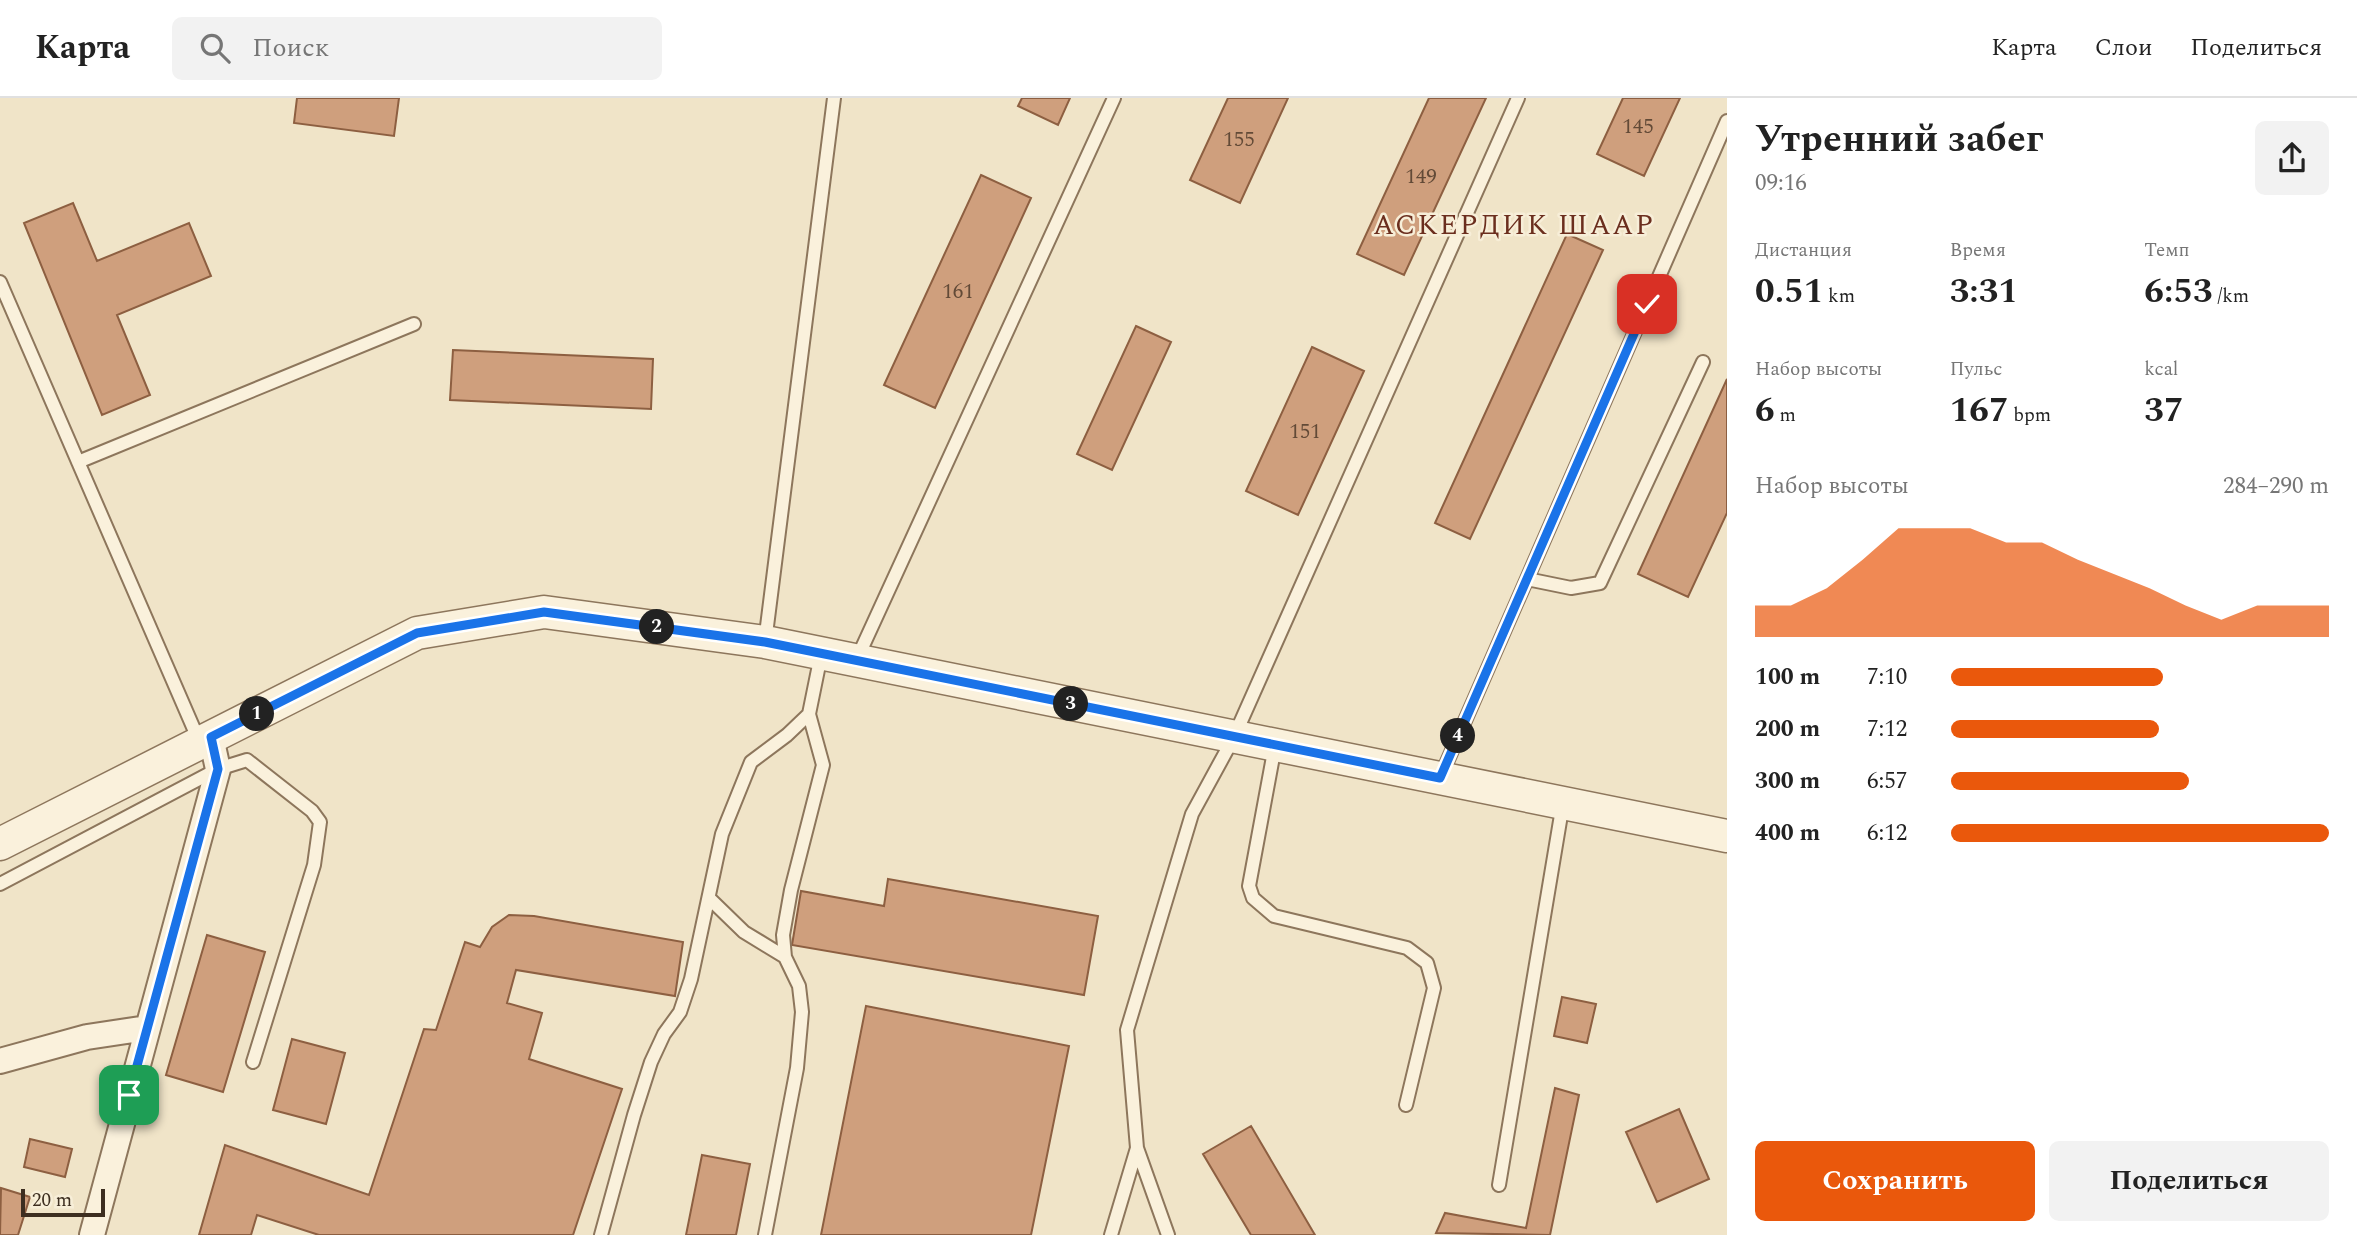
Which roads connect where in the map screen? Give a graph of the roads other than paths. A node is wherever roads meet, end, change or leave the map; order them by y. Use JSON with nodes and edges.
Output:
{"nodes":[{"id":1,"x":834,"y":98,"type":"edge"},
{"id":2,"x":1114,"y":98,"type":"edge"},
{"id":3,"x":1518,"y":98,"type":"edge"},
{"id":4,"x":1727,"y":121,"type":"edge"},
{"id":5,"x":0,"y":282,"type":"edge"},
{"id":6,"x":414,"y":324,"type":"dead end"},
{"id":7,"x":1703,"y":362,"type":"dead end"},
{"id":8,"x":78,"y":462,"type":"junction"},
{"id":9,"x":1527,"y":579,"type":"junction"},
{"id":10,"x":765,"y":642,"type":"junction"},
{"id":11,"x":821,"y":655,"type":"junction"},
{"id":12,"x":856,"y":661,"type":"junction"},
{"id":13,"x":809,"y":714,"type":"junction"},
{"id":14,"x":1234,"y":737,"type":"junction"},
{"id":15,"x":205,"y":740,"type":"junction"},
{"id":16,"x":1275,"y":745,"type":"junction"},
{"id":17,"x":218,"y":769,"type":"junction"},
{"id":18,"x":1440,"y":778,"type":"junction"},
{"id":19,"x":1563,"y":803,"type":"junction"},
{"id":20,"x":1727,"y":836,"type":"edge"},
{"id":21,"x":0,"y":844,"type":"edge"},
{"id":22,"x":0,"y":884,"type":"edge"},
{"id":23,"x":709,"y":898,"type":"junction"},
{"id":24,"x":785,"y":957,"type":"junction"},
{"id":25,"x":147,"y":1028,"type":"junction"},
{"id":26,"x":0,"y":1061,"type":"edge"},
{"id":27,"x":253,"y":1062,"type":"dead end"},
{"id":28,"x":1406,"y":1105,"type":"dead end"},
{"id":29,"x":1137,"y":1148,"type":"junction"},
{"id":30,"x":1499,"y":1185,"type":"dead end"},
{"id":31,"x":92,"y":1235,"type":"edge"},
{"id":32,"x":601,"y":1235,"type":"edge"},
{"id":33,"x":765,"y":1235,"type":"edge"},
{"id":34,"x":1111,"y":1235,"type":"edge"},
{"id":35,"x":1168,"y":1235,"type":"edge"}],
"edges":[{"from":1,"to":10,"type":"lane"},
{"from":2,"to":12,"type":"lane"},
{"from":3,"to":14,"type":"lane"},
{"from":4,"to":9,"type":"lane"},
{"from":5,"to":8,"type":"lane"},
{"from":6,"to":8,"type":"lane"},
{"from":7,"to":9,"type":"lane"},
{"from":8,"to":15,"type":"lane"},
{"from":9,"to":18,"type":"lane"},
{"from":10,"to":11,"type":"street"},
{"from":10,"to":15,"type":"street"},
{"from":11,"to":12,"type":"street"},
{"from":11,"to":13,"type":"lane"},
{"from":12,"to":14,"type":"street"},
{"from":13,"to":23,"type":"lane"},
{"from":13,"to":24,"type":"lane"},
{"from":14,"to":16,"type":"street"},
{"from":14,"to":29,"type":"lane"},
{"from":15,"to":17,"type":"street"},
{"from":15,"to":21,"type":"street"},
{"from":16,"to":18,"type":"street"},
{"from":16,"to":28,"type":"lane"},
{"from":17,"to":22,"type":"lane"},
{"from":17,"to":25,"type":"street"},
{"from":17,"to":27,"type":"lane"},
{"from":18,"to":19,"type":"street"},
{"from":19,"to":20,"type":"street"},
{"from":19,"to":30,"type":"lane"},
{"from":23,"to":24,"type":"lane"},
{"from":23,"to":32,"type":"lane"},
{"from":24,"to":33,"type":"lane"},
{"from":25,"to":26,"type":"street"},
{"from":25,"to":31,"type":"street"},
{"from":29,"to":34,"type":"lane"},
{"from":29,"to":35,"type":"lane"}]}
